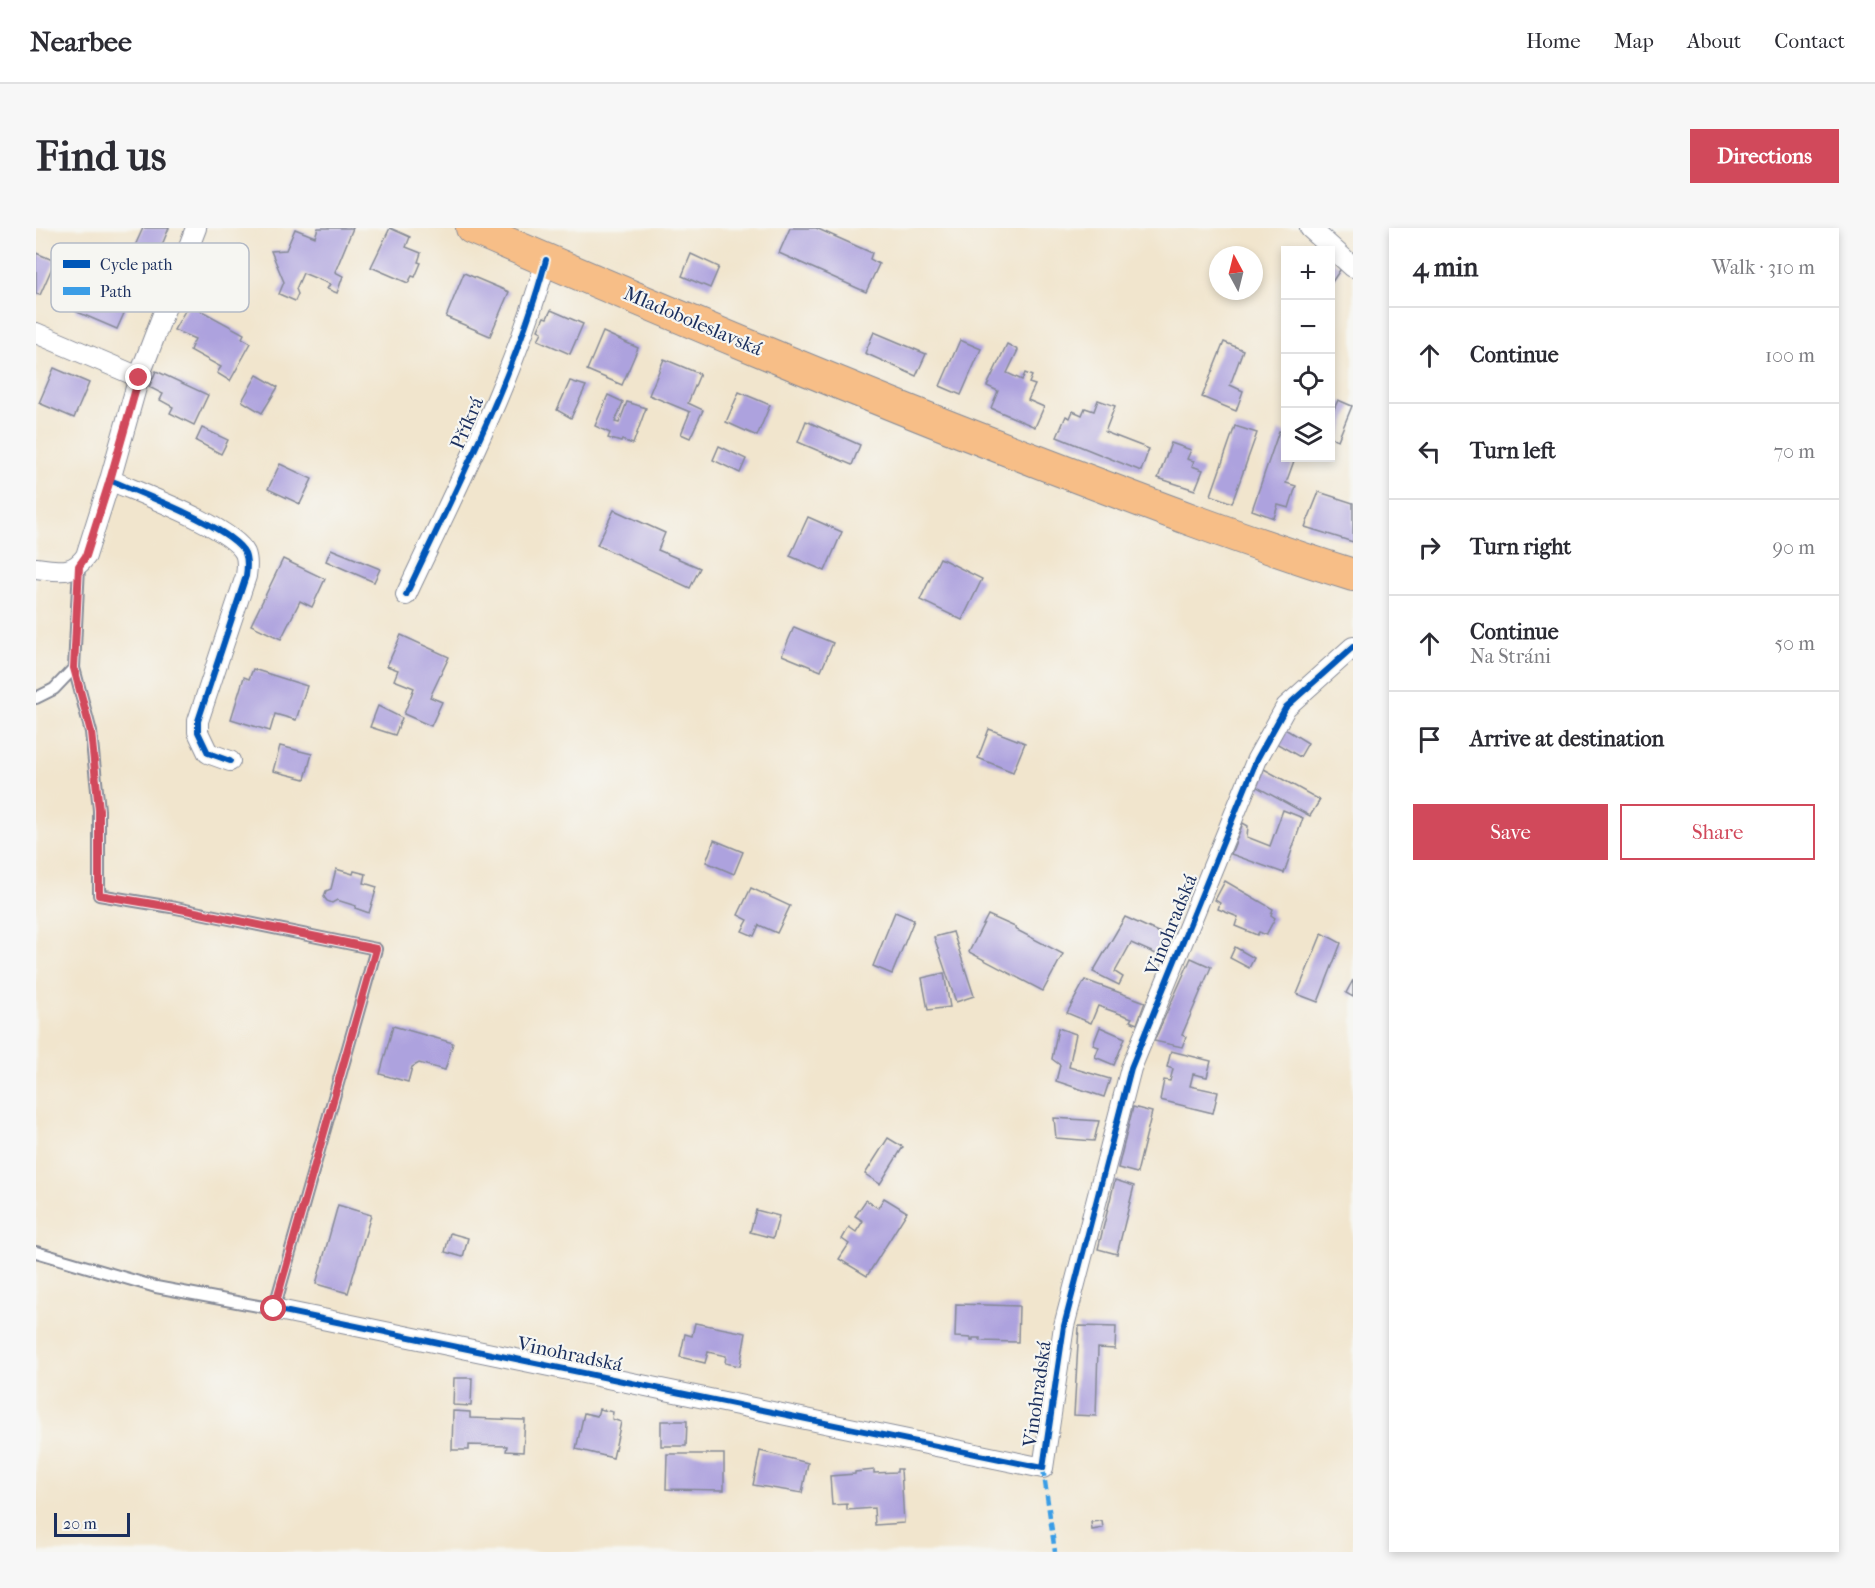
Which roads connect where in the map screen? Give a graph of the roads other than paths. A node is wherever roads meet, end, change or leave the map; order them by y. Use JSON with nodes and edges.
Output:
{"nodes":[{"id":1,"x":196,"y":228,"type":"edge"},
{"id":2,"x":472,"y":228,"type":"edge"},
{"id":3,"x":1310,"y":228,"type":"edge"},
{"id":4,"x":190,"y":243,"type":"edge"},
{"id":5,"x":546,"y":260,"type":"junction"},
{"id":6,"x":1353,"y":267,"type":"edge"},
{"id":7,"x":164,"y":312,"type":"edge"},
{"id":8,"x":36,"y":333,"type":"edge"},
{"id":9,"x":139,"y":378,"type":"junction"},
{"id":10,"x":110,"y":480,"type":"junction"},
{"id":11,"x":79,"y":566,"type":"junction"},
{"id":12,"x":36,"y":568,"type":"edge"},
{"id":13,"x":1353,"y":575,"type":"edge"},
{"id":14,"x":406,"y":595,"type":"dead end"},
{"id":15,"x":1353,"y":647,"type":"edge"},
{"id":16,"x":74,"y":668,"type":"junction"},
{"id":17,"x":36,"y":698,"type":"edge"},
{"id":18,"x":230,"y":761,"type":"dead end"},
{"id":19,"x":36,"y":1252,"type":"edge"},
{"id":20,"x":274,"y":1309,"type":"junction"}],
"edges":[{"from":1,"to":4,"type":"street"},
{"from":2,"to":5,"type":"main road","name":"Mladoboleslavská"},
{"from":3,"to":6,"type":"street"},
{"from":5,"to":13,"type":"main road","name":"Mladoboleslavská"},
{"from":5,"to":14,"type":"street","name":"Příkrá"},
{"from":7,"to":9,"type":"street"},
{"from":8,"to":9,"type":"street"},
{"from":9,"to":10,"type":"street"},
{"from":10,"to":11,"type":"street"},
{"from":10,"to":18,"type":"street"},
{"from":11,"to":12,"type":"street"},
{"from":11,"to":16,"type":"lane"},
{"from":15,"to":20,"type":"street","name":"Vinohradská"},
{"from":16,"to":17,"type":"lane"},
{"from":16,"to":20,"type":"lane"},
{"from":19,"to":20,"type":"lane"}]}
